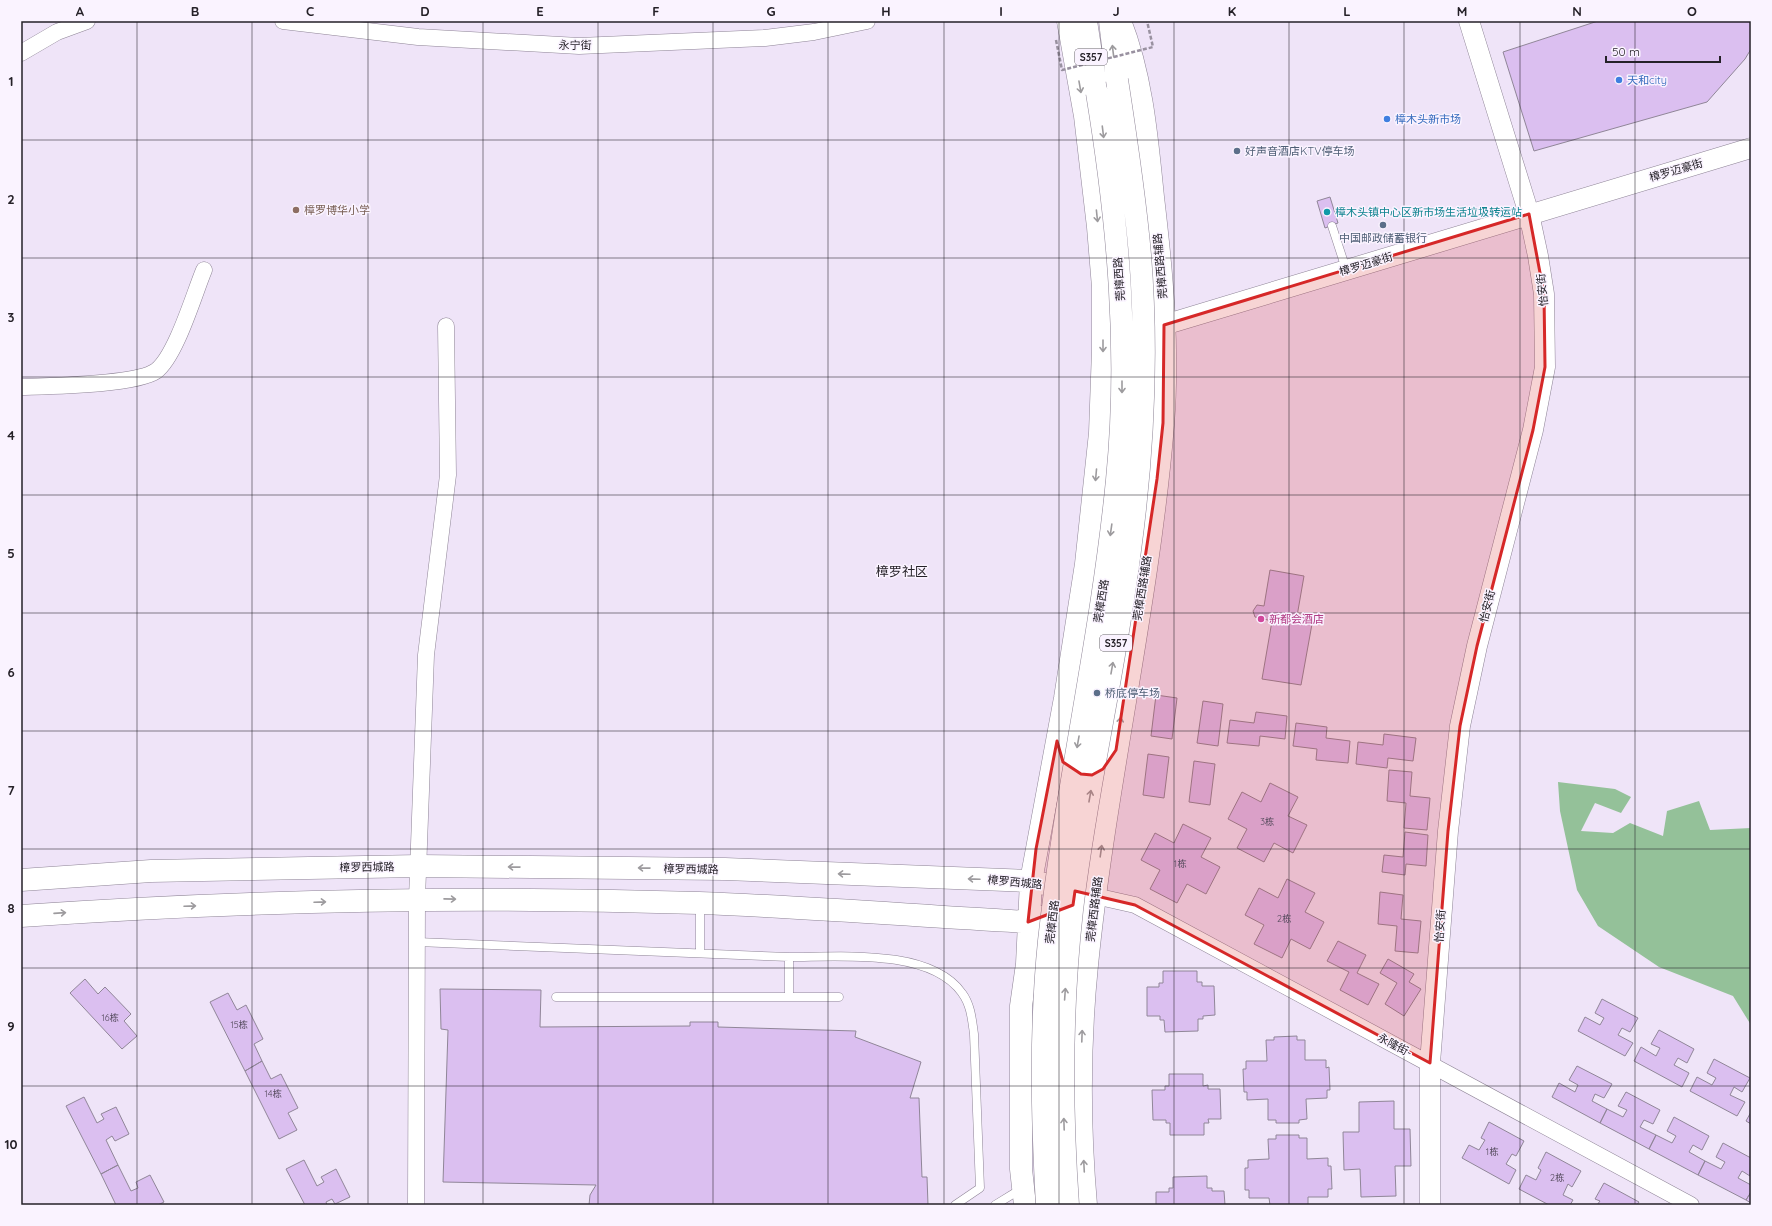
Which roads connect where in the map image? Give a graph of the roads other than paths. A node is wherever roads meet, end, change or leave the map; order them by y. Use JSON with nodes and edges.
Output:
{"nodes":[{"id":1,"x":87,"y":21,"type":"edge"},
{"id":2,"x":283,"y":21,"type":"edge"},
{"id":3,"x":867,"y":21,"type":"edge"},
{"id":4,"x":1068,"y":21,"type":"edge"},
{"id":5,"x":1086,"y":21,"type":"edge"},
{"id":6,"x":1110,"y":21,"type":"edge"},
{"id":7,"x":1120,"y":21,"type":"edge"},
{"id":8,"x":1469,"y":21,"type":"edge"},
{"id":9,"x":21,"y":53,"type":"edge"},
{"id":10,"x":1751,"y":148,"type":"edge"},
{"id":11,"x":1529,"y":214,"type":"junction"},
{"id":12,"x":1332,"y":226,"type":"dead end"},
{"id":13,"x":204,"y":270,"type":"dead end"},
{"id":14,"x":1346,"y":270,"type":"junction"},
{"id":15,"x":1164,"y":325,"type":"junction"},
{"id":16,"x":446,"y":326,"type":"dead end"},
{"id":17,"x":21,"y":387,"type":"edge"},
{"id":18,"x":1057,"y":741,"type":"junction"},
{"id":19,"x":1116,"y":750,"type":"junction"},
{"id":20,"x":419,"y":866,"type":"junction"},
{"id":21,"x":21,"y":880,"type":"edge"},
{"id":22,"x":1031,"y":881,"type":"junction"},
{"id":23,"x":1095,"y":896,"type":"junction"},
{"id":24,"x":417,"y":899,"type":"junction"},
{"id":25,"x":700,"y":903,"type":"junction"},
{"id":26,"x":21,"y":916,"type":"edge"},
{"id":27,"x":1028,"y":922,"type":"junction"},
{"id":28,"x":417,"y":942,"type":"junction"},
{"id":29,"x":700,"y":953,"type":"junction"},
{"id":30,"x":789,"y":957,"type":"junction"},
{"id":31,"x":556,"y":997,"type":"dead end"},
{"id":32,"x":790,"y":997,"type":"junction"},
{"id":33,"x":839,"y":997,"type":"dead end"},
{"id":34,"x":1430,"y":1064,"type":"junction"},
{"id":35,"x":1024,"y":1197,"type":"edge"},
{"id":36,"x":416,"y":1205,"type":"edge"},
{"id":37,"x":954,"y":1205,"type":"edge"},
{"id":38,"x":995,"y":1205,"type":"edge"},
{"id":39,"x":1047,"y":1205,"type":"edge"},
{"id":40,"x":1068,"y":1205,"type":"edge"},
{"id":41,"x":1086,"y":1205,"type":"edge"},
{"id":42,"x":1430,"y":1205,"type":"edge"},
{"id":43,"x":1691,"y":1205,"type":"edge"}],
"edges":[{"from":1,"to":9,"type":"street"},
{"from":2,"to":3,"type":"street","name":"永宁街"},
{"from":4,"to":18,"type":"main road","one_way":true},
{"from":5,"to":39,"type":"main road","name":"莞樟西路","number":"S357","one_way":true,"bridge":true},
{"from":40,"to":6,"type":"main road","name":"莞樟西路","number":"S357","one_way":true,"bridge":true},
{"from":7,"to":15,"type":"main road","name":"莞樟西路辅路"},
{"from":8,"to":11,"type":"street","name":"怡安街"},
{"from":10,"to":11,"type":"street","name":"樟罗迈豪街"},
{"from":11,"to":14,"type":"street","name":"樟罗迈豪街"},
{"from":11,"to":34,"type":"street","name":"怡安街"},
{"from":12,"to":14,"type":"lane"},
{"from":13,"to":17,"type":"street"},
{"from":14,"to":15,"type":"street","name":"樟罗迈豪街"},
{"from":19,"to":15,"type":"main road","name":"莞樟西路辅路","one_way":true},
{"from":16,"to":20,"type":"street"},
{"from":18,"to":19,"type":"main road"},
{"from":18,"to":22,"type":"main road"},
{"from":23,"to":19,"type":"main road","name":"莞樟西路辅路","one_way":true},
{"from":20,"to":21,"type":"main road","name":"樟罗西城路"},
{"from":22,"to":20,"type":"main road","name":"樟罗西城路","one_way":true},
{"from":20,"to":24,"type":"street"},
{"from":22,"to":23,"type":"main road","name":"樟罗西城路"},
{"from":22,"to":27,"type":"main road"},
{"from":23,"to":27,"type":"main road"},
{"from":23,"to":34,"type":"street","name":"永隆街-"},
{"from":41,"to":23,"type":"main road","name":"莞樟西路辅路","one_way":true},
{"from":24,"to":25,"type":"main road","one_way":true},
{"from":26,"to":24,"type":"main road","one_way":true},
{"from":24,"to":28,"type":"street"},
{"from":25,"to":27,"type":"main road"},
{"from":25,"to":29,"type":"lane"},
{"from":27,"to":35,"type":"main road"},
{"from":28,"to":29,"type":"lane"},
{"from":28,"to":36,"type":"street"},
{"from":29,"to":30,"type":"lane"},
{"from":30,"to":32,"type":"lane"},
{"from":30,"to":37,"type":"lane"},
{"from":31,"to":32,"type":"lane"},
{"from":32,"to":33,"type":"lane"},
{"from":34,"to":42,"type":"street","name":"怡安街"},
{"from":34,"to":43,"type":"street","name":"永隆街-"},
{"from":35,"to":38,"type":"lane"}]}
